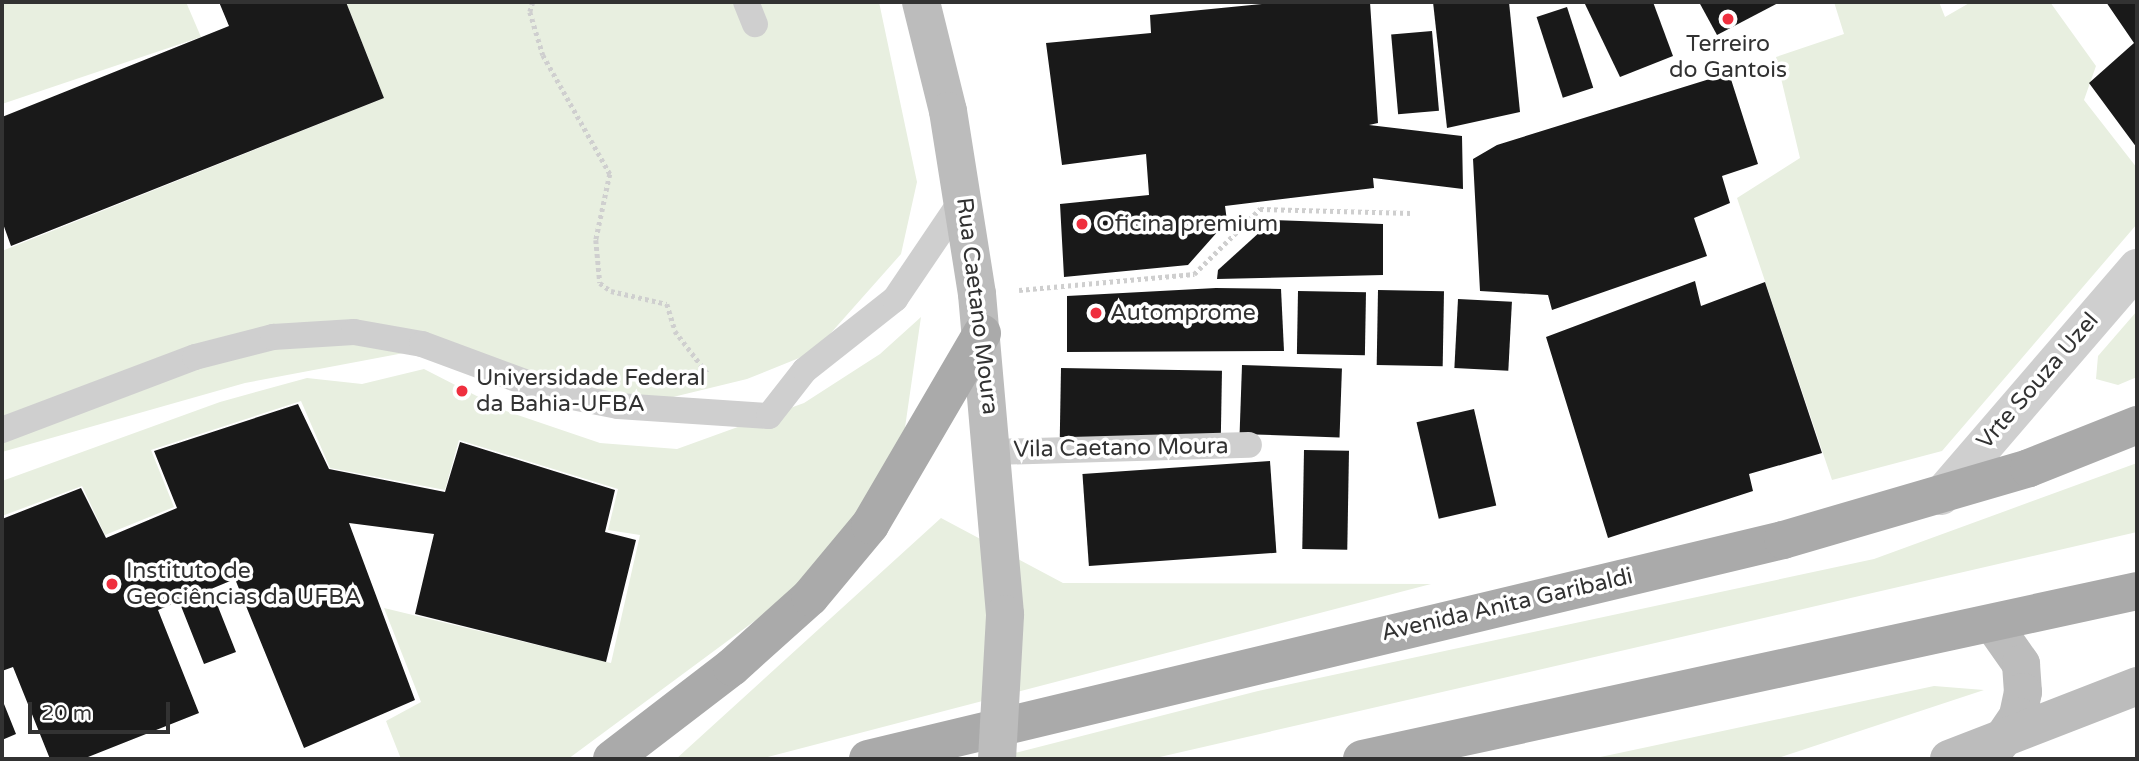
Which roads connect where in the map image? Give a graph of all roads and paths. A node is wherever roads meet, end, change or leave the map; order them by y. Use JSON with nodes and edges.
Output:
{"nodes":[{"id":1,"x":533,"y":2,"type":"edge"},
{"id":2,"x":921,"y":2,"type":"edge"},
{"id":3,"x":964,"y":197,"type":"junction"},
{"id":4,"x":1411,"y":213,"type":"dead end"},
{"id":5,"x":2137,"y":268,"type":"edge"},
{"id":6,"x":977,"y":294,"type":"junction"},
{"id":7,"x":982,"y":333,"type":"junction"},
{"id":8,"x":698,"y":359,"type":"dead end"},
{"id":9,"x":2137,"y":425,"type":"edge"},
{"id":10,"x":2,"y":430,"type":"edge"},
{"id":11,"x":1248,"y":445,"type":"dead end"},
{"id":12,"x":994,"y":452,"type":"junction"},
{"id":13,"x":1941,"y":496,"type":"junction"},
{"id":14,"x":2137,"y":591,"type":"edge"},
{"id":15,"x":1993,"y":624,"type":"junction"},
{"id":16,"x":2137,"y":686,"type":"edge"},
{"id":17,"x":1999,"y":744,"type":"junction"},
{"id":18,"x":612,"y":759,"type":"edge"},
{"id":19,"x":868,"y":759,"type":"edge"},
{"id":20,"x":997,"y":759,"type":"edge"},
{"id":21,"x":1362,"y":759,"type":"edge"},
{"id":22,"x":1949,"y":759,"type":"edge"}],
"edges":[{"from":1,"to":8,"type":"path"},
{"from":2,"to":3,"type":"main road","name":"Rua Caetano Moura"},
{"from":3,"to":6,"type":"main road","name":"Rua Caetano Moura"},
{"from":3,"to":10,"type":"lane"},
{"from":4,"to":6,"type":"path"},
{"from":5,"to":13,"type":"street","name":"Vrte Souza Uzel"},
{"from":6,"to":7,"type":"main road","name":"Rua Caetano Moura"},
{"from":7,"to":12,"type":"main road","name":"Rua Caetano Moura"},
{"from":7,"to":18,"type":"main road"},
{"from":9,"to":13,"type":"main road","name":"Avenida Anita Garibaldi"},
{"from":11,"to":12,"type":"lane","name":"Vila Caetano Moura"},
{"from":12,"to":20,"type":"main road","name":"Rua Caetano Moura","bridge":true},
{"from":13,"to":19,"type":"main road","name":"Avenida Anita Garibaldi"},
{"from":14,"to":15,"type":"main road"},
{"from":15,"to":17,"type":"main road"},
{"from":15,"to":21,"type":"main road"},
{"from":16,"to":17,"type":"main road"},
{"from":17,"to":22,"type":"main road"}]}
